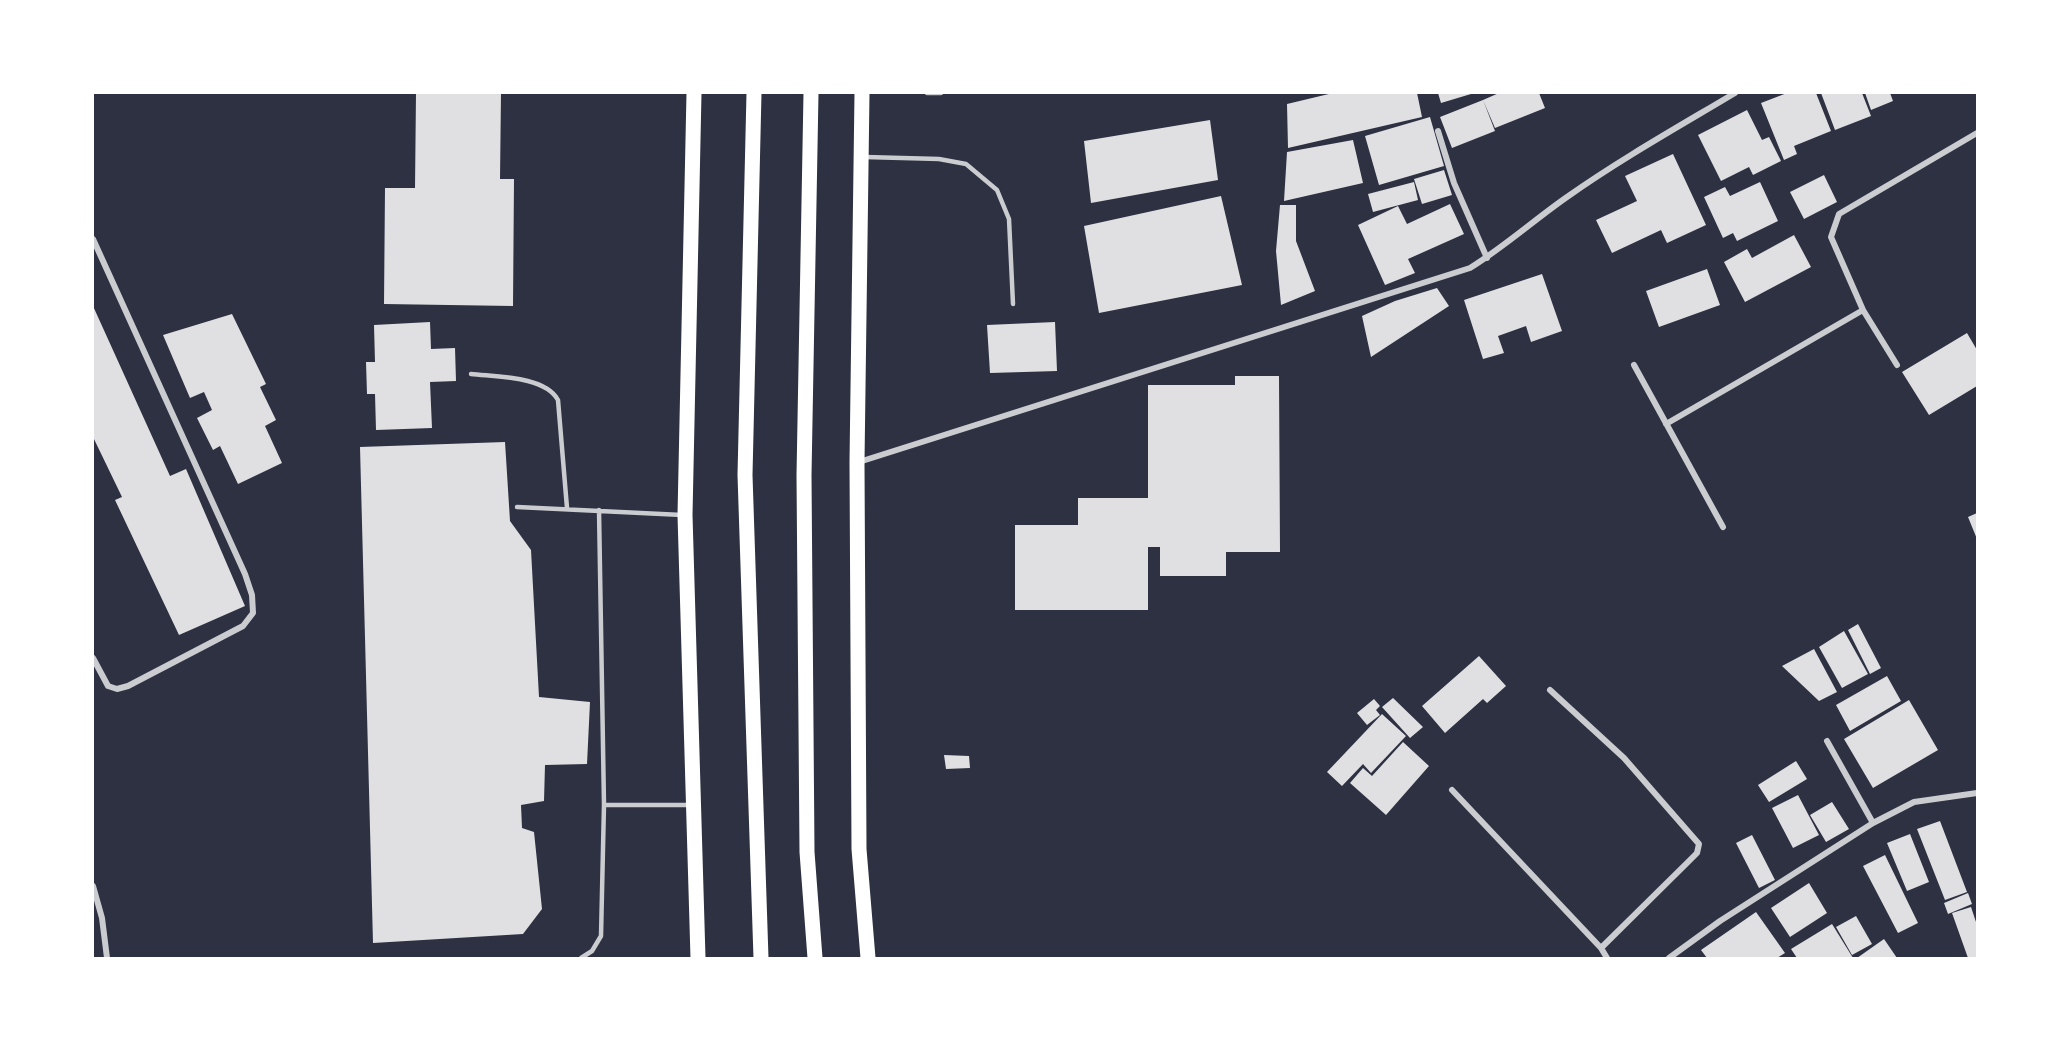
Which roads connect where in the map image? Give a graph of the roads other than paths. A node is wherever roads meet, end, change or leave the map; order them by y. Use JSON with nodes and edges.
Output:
{"nodes":[{"id":1,"x":694,"y":93,"type":"edge"},
{"id":2,"x":754,"y":93,"type":"edge"},
{"id":3,"x":811,"y":93,"type":"edge"},
{"id":4,"x":862,"y":93,"type":"edge"},
{"id":5,"x":927,"y":93,"type":"edge"},
{"id":6,"x":941,"y":93,"type":"edge"},
{"id":7,"x":1735,"y":93,"type":"edge"},
{"id":8,"x":935,"y":94,"type":"edge"},
{"id":9,"x":1438,"y":131,"type":"dead end"},
{"id":10,"x":1977,"y":133,"type":"edge"},
{"id":11,"x":861,"y":157,"type":"junction"},
{"id":12,"x":93,"y":239,"type":"edge"},
{"id":13,"x":1487,"y":258,"type":"junction"},
{"id":14,"x":1013,"y":304,"type":"dead end"},
{"id":15,"x":1863,"y":310,"type":"junction"},
{"id":16,"x":1634,"y":365,"type":"dead end"},
{"id":17,"x":1897,"y":365,"type":"dead end"},
{"id":18,"x":471,"y":374,"type":"dead end"},
{"id":19,"x":1666,"y":424,"type":"junction"},
{"id":20,"x":857,"y":462,"type":"junction"},
{"id":21,"x":517,"y":507,"type":"dead end"},
{"id":22,"x":567,"y":508,"type":"junction"},
{"id":23,"x":599,"y":510,"type":"junction"},
{"id":24,"x":685,"y":515,"type":"junction"},
{"id":25,"x":1723,"y":527,"type":"dead end"},
{"id":26,"x":93,"y":658,"type":"edge"},
{"id":27,"x":1550,"y":690,"type":"dead end"},
{"id":28,"x":1827,"y":741,"type":"dead end"},
{"id":29,"x":1452,"y":790,"type":"dead end"},
{"id":30,"x":1977,"y":793,"type":"edge"},
{"id":31,"x":604,"y":805,"type":"junction"},
{"id":32,"x":693,"y":805,"type":"junction"},
{"id":33,"x":1873,"y":823,"type":"junction"},
{"id":34,"x":93,"y":886,"type":"edge"},
{"id":35,"x":1601,"y":948,"type":"junction"},
{"id":36,"x":107,"y":958,"type":"edge"},
{"id":37,"x":580,"y":958,"type":"edge"},
{"id":38,"x":698,"y":958,"type":"edge"},
{"id":39,"x":761,"y":958,"type":"edge"},
{"id":40,"x":815,"y":958,"type":"edge"},
{"id":41,"x":868,"y":958,"type":"edge"},
{"id":42,"x":1607,"y":958,"type":"edge"},
{"id":43,"x":1669,"y":958,"type":"edge"}],
"edges":[{"from":1,"to":24,"type":"main road"},
{"from":2,"to":39,"type":"main road"},
{"from":3,"to":40,"type":"main road"},
{"from":4,"to":11,"type":"main road"},
{"from":5,"to":8,"type":"lane"},
{"from":6,"to":8,"type":"lane"},
{"from":7,"to":13,"type":"street"},
{"from":9,"to":13,"type":"street"},
{"from":10,"to":15,"type":"street"},
{"from":11,"to":14,"type":"lane"},
{"from":11,"to":20,"type":"main road"},
{"from":12,"to":26,"type":"street"},
{"from":13,"to":20,"type":"street"},
{"from":15,"to":17,"type":"street"},
{"from":15,"to":19,"type":"street"},
{"from":16,"to":19,"type":"street"},
{"from":18,"to":22,"type":"lane"},
{"from":19,"to":25,"type":"street"},
{"from":20,"to":41,"type":"main road"},
{"from":21,"to":22,"type":"lane"},
{"from":22,"to":23,"type":"lane"},
{"from":23,"to":24,"type":"lane"},
{"from":23,"to":31,"type":"lane"},
{"from":24,"to":32,"type":"main road"},
{"from":27,"to":35,"type":"street"},
{"from":28,"to":33,"type":"street"},
{"from":29,"to":35,"type":"street"},
{"from":30,"to":33,"type":"street"},
{"from":31,"to":32,"type":"lane"},
{"from":31,"to":37,"type":"lane"},
{"from":32,"to":38,"type":"main road"},
{"from":33,"to":43,"type":"street"},
{"from":34,"to":36,"type":"street"},
{"from":35,"to":42,"type":"street"}]}
